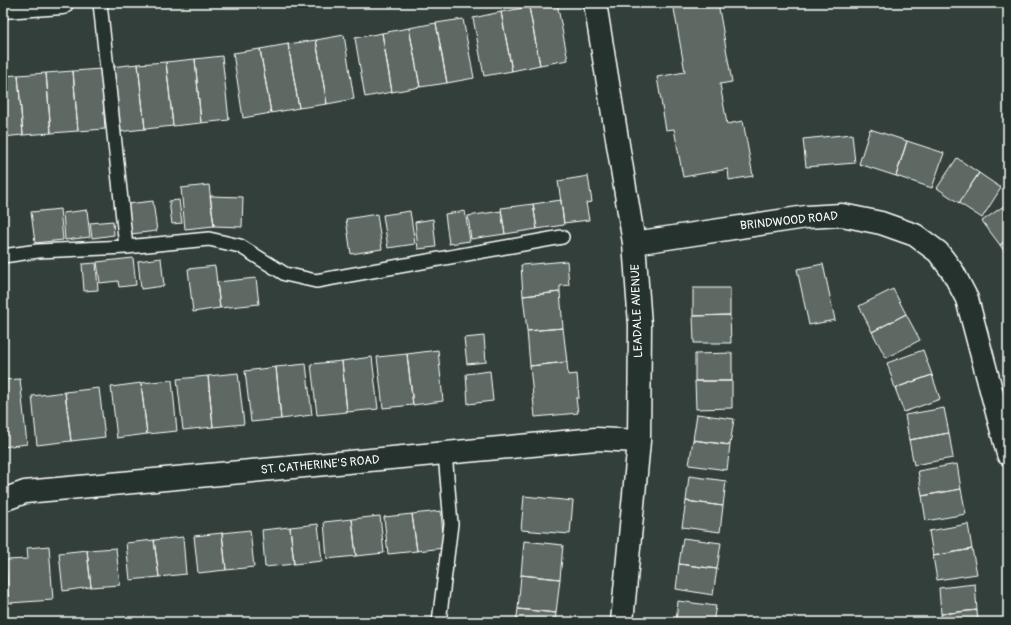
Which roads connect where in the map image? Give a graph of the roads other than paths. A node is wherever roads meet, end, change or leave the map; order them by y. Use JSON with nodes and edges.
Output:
{"nodes":[{"id":1,"x":62,"y":3,"type":"edge"},
{"id":2,"x":100,"y":3,"type":"edge"},
{"id":3,"x":595,"y":3,"type":"edge"},
{"id":4,"x":3,"y":7,"type":"edge"},
{"id":5,"x":562,"y":237,"type":"dead end"},
{"id":6,"x":634,"y":243,"type":"junction"},
{"id":7,"x":126,"y":247,"type":"junction"},
{"id":8,"x":3,"y":256,"type":"edge"},
{"id":9,"x":639,"y":441,"type":"junction"},
{"id":10,"x":445,"y":453,"type":"junction"},
{"id":11,"x":1008,"y":454,"type":"edge"},
{"id":12,"x":3,"y":500,"type":"edge"},
{"id":13,"x":439,"y":622,"type":"edge"},
{"id":14,"x":622,"y":622,"type":"edge"}],
"edges":[{"from":1,"to":4,"type":"street"},
{"from":2,"to":7,"type":"lane"},
{"from":3,"to":6,"type":"street","name":"LEADALE AVENUE"},
{"from":5,"to":7,"type":"lane"},
{"from":6,"to":9,"type":"street","name":"LEADALE AVENUE"},
{"from":6,"to":11,"type":"street","name":"BRINDWOOD ROAD"},
{"from":7,"to":8,"type":"lane"},
{"from":9,"to":10,"type":"street","name":"ST. CATHERINE'S ROAD"},
{"from":9,"to":14,"type":"street","name":"LEADALE AVENUE"},
{"from":10,"to":12,"type":"street","name":"ST. CATHERINE'S ROAD"},
{"from":10,"to":13,"type":"lane"}]}
